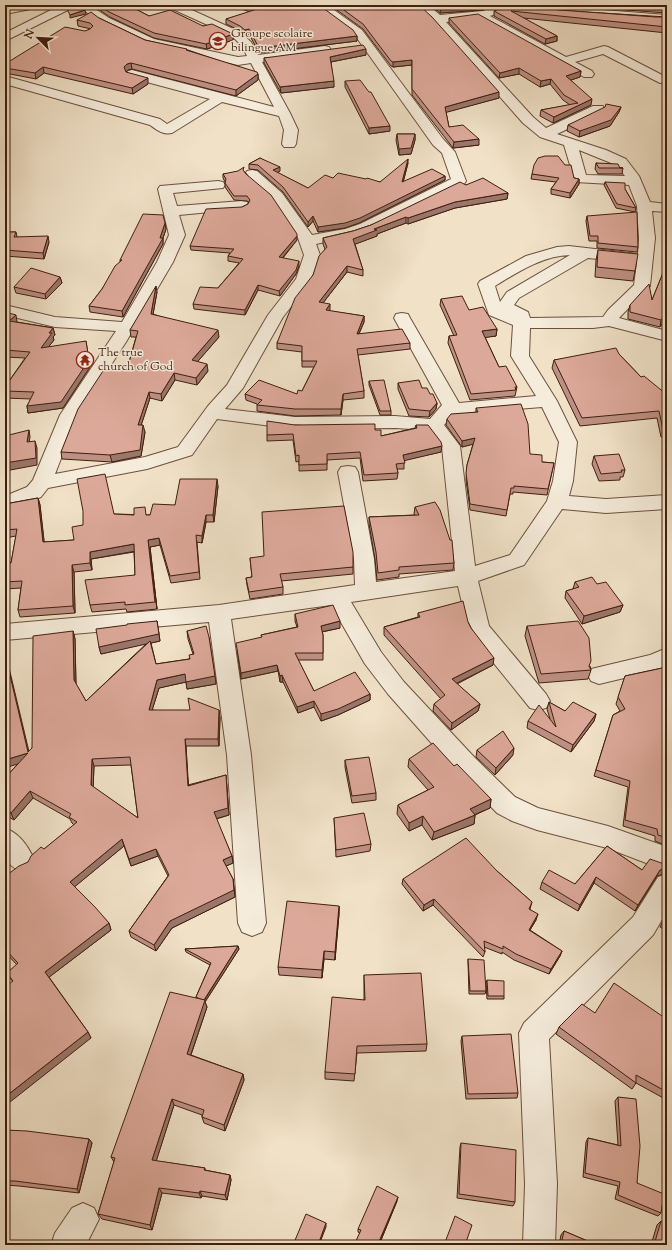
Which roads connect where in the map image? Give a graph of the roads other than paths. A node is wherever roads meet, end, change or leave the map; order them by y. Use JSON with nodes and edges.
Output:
{"nodes":[{"id":1,"x":37,"y":5,"type":"edge"},
{"id":2,"x":70,"y":5,"type":"edge"},
{"id":3,"x":81,"y":5,"type":"edge"},
{"id":4,"x":172,"y":5,"type":"edge"},
{"id":5,"x":320,"y":5,"type":"edge"},
{"id":6,"x":421,"y":5,"type":"edge"},
{"id":7,"x":506,"y":5,"type":"edge"},
{"id":8,"x":517,"y":5,"type":"edge"},
{"id":9,"x":5,"y":11,"type":"edge"},
{"id":10,"x":479,"y":14,"type":"junction"},
{"id":11,"x":437,"y":18,"type":"junction"},
{"id":12,"x":667,"y":18,"type":"edge"},
{"id":13,"x":36,"y":23,"type":"junction"},
{"id":14,"x":50,"y":25,"type":"dead end"},
{"id":15,"x":5,"y":38,"type":"edge"},
{"id":16,"x":368,"y":45,"type":"junction"},
{"id":17,"x":353,"y":47,"type":"edge"},
{"id":18,"x":338,"y":49,"type":"edge"},
{"id":19,"x":254,"y":59,"type":"junction"},
{"id":20,"x":564,"y":61,"type":"junction"},
{"id":21,"x":132,"y":74,"type":"edge"},
{"id":22,"x":588,"y":74,"type":"dead end"},
{"id":23,"x":660,"y":79,"type":"dead end"},
{"id":24,"x":5,"y":80,"type":"edge"},
{"id":25,"x":220,"y":98,"type":"junction"},
{"id":26,"x":598,"y":109,"type":"edge"},
{"id":27,"x":284,"y":113,"type":"junction"},
{"id":28,"x":545,"y":134,"type":"junction"},
{"id":29,"x":570,"y":142,"type":"junction"},
{"id":30,"x":288,"y":144,"type":"dead end"},
{"id":31,"x":252,"y":174,"type":"dead end"},
{"id":32,"x":634,"y":181,"type":"junction"},
{"id":33,"x":218,"y":185,"type":"dead end"},
{"id":34,"x":242,"y":205,"type":"edge"},
{"id":35,"x":644,"y":206,"type":"junction"},
{"id":36,"x":667,"y":208,"type":"edge"},
{"id":37,"x":171,"y":211,"type":"junction"},
{"id":38,"x":307,"y":241,"type":"junction"},
{"id":39,"x":585,"y":252,"type":"junction"},
{"id":40,"x":645,"y":259,"type":"junction"},
{"id":41,"x":5,"y":310,"type":"edge"},
{"id":42,"x":402,"y":318,"type":"dead end"},
{"id":43,"x":609,"y":321,"type":"junction"},
{"id":44,"x":522,"y":323,"type":"junction"},
{"id":45,"x":127,"y":327,"type":"junction"},
{"id":46,"x":667,"y":336,"type":"edge"},
{"id":47,"x":548,"y":401,"type":"junction"},
{"id":48,"x":450,"y":409,"type":"junction"},
{"id":49,"x":212,"y":413,"type":"junction"},
{"id":50,"x":434,"y":426,"type":"junction"},
{"id":51,"x":348,"y":472,"type":"dead end"},
{"id":52,"x":42,"y":483,"type":"junction"},
{"id":53,"x":557,"y":502,"type":"junction"},
{"id":54,"x":667,"y":502,"type":"edge"},
{"id":55,"x":5,"y":504,"type":"edge"},
{"id":56,"x":466,"y":577,"type":"junction"},
{"id":57,"x":366,"y":591,"type":"junction"},
{"id":58,"x":336,"y":595,"type":"junction"},
{"id":59,"x":219,"y":613,"type":"junction"},
{"id":60,"x":5,"y":632,"type":"edge"},
{"id":61,"x":667,"y":657,"type":"edge"},
{"id":62,"x":599,"y":675,"type":"dead end"},
{"id":63,"x":538,"y":701,"type":"dead end"},
{"id":64,"x":5,"y":839,"type":"edge"},
{"id":65,"x":21,"y":859,"type":"dead end"},
{"id":66,"x":667,"y":859,"type":"edge"},
{"id":67,"x":667,"y":886,"type":"edge"},
{"id":68,"x":252,"y":923,"type":"dead end"},
{"id":69,"x":539,"y":1245,"type":"edge"}],
"edges":[{"from":1,"to":9,"type":"street"},
{"from":2,"to":13,"type":"street"},
{"from":3,"to":19,"type":"street"},
{"from":4,"to":19,"type":"street"},
{"from":5,"to":16,"type":"street"},
{"from":6,"to":11,"type":"street"},
{"from":7,"to":10,"type":"street"},
{"from":8,"to":12,"type":"street"},
{"from":10,"to":11,"type":"street"},
{"from":10,"to":20,"type":"street"},
{"from":11,"to":28,"type":"street"},
{"from":13,"to":14,"type":"street"},
{"from":13,"to":15,"type":"street"},
{"from":16,"to":17,"type":"street"},
{"from":16,"to":38,"type":"street"},
{"from":18,"to":19,"type":"street"},
{"from":19,"to":27,"type":"street"},
{"from":20,"to":22,"type":"street"},
{"from":20,"to":23,"type":"street"},
{"from":21,"to":25,"type":"street"},
{"from":24,"to":25,"type":"street"},
{"from":25,"to":27,"type":"street"},
{"from":26,"to":28,"type":"street"},
{"from":27,"to":30,"type":"street"},
{"from":28,"to":29,"type":"street"},
{"from":29,"to":32,"type":"street"},
{"from":29,"to":32,"type":"street"},
{"from":31,"to":38,"type":"street"},
{"from":32,"to":35,"type":"street"},
{"from":33,"to":37,"type":"street"},
{"from":34,"to":37,"type":"street"},
{"from":35,"to":36,"type":"street"},
{"from":35,"to":40,"type":"street"},
{"from":37,"to":45,"type":"street"},
{"from":38,"to":49,"type":"street"},
{"from":39,"to":40,"type":"street"},
{"from":39,"to":44,"type":"street"},
{"from":39,"to":44,"type":"street"},
{"from":40,"to":43,"type":"street"},
{"from":41,"to":45,"type":"street"},
{"from":42,"to":48,"type":"street"},
{"from":43,"to":44,"type":"street"},
{"from":43,"to":46,"type":"street"},
{"from":44,"to":47,"type":"street"},
{"from":45,"to":52,"type":"street"},
{"from":47,"to":48,"type":"street"},
{"from":47,"to":53,"type":"street"},
{"from":48,"to":50,"type":"street"},
{"from":49,"to":50,"type":"street"},
{"from":49,"to":52,"type":"street"},
{"from":50,"to":56,"type":"street"},
{"from":51,"to":57,"type":"street"},
{"from":52,"to":55,"type":"street"},
{"from":53,"to":54,"type":"street"},
{"from":53,"to":56,"type":"street"},
{"from":56,"to":57,"type":"street"},
{"from":56,"to":63,"type":"street"},
{"from":57,"to":58,"type":"street"},
{"from":58,"to":59,"type":"street"},
{"from":58,"to":66,"type":"street"},
{"from":59,"to":60,"type":"street"},
{"from":59,"to":68,"type":"street"},
{"from":61,"to":62,"type":"street"},
{"from":64,"to":65,"type":"street"},
{"from":67,"to":69,"type":"street"}]}
